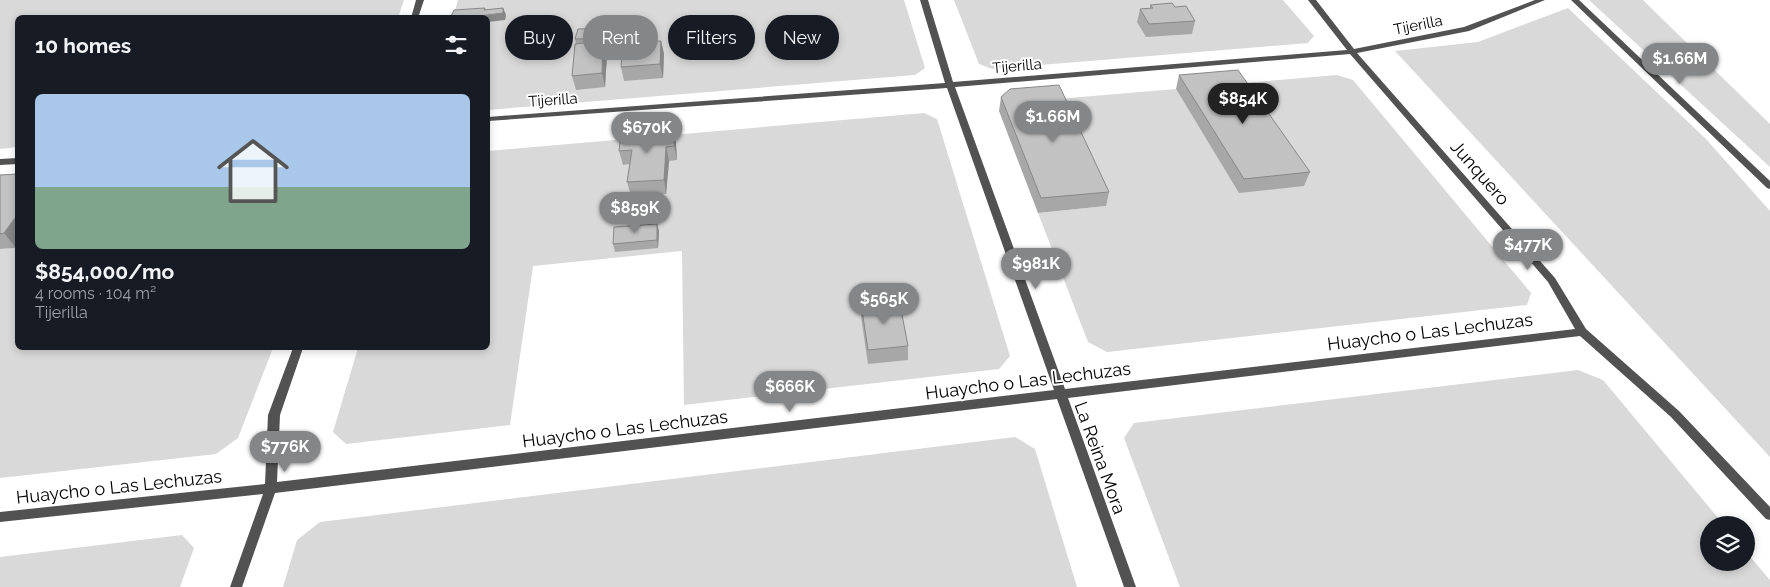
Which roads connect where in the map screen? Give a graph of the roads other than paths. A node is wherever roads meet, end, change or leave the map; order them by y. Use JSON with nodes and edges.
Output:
{"nodes":[{"id":1,"x":420,"y":0,"type":"edge"},
{"id":2,"x":924,"y":0,"type":"edge"},
{"id":3,"x":1312,"y":0,"type":"edge"},
{"id":4,"x":1541,"y":0,"type":"edge"},
{"id":5,"x":1575,"y":0,"type":"edge"},
{"id":6,"x":415,"y":15,"type":"edge"},
{"id":7,"x":1352,"y":52,"type":"junction"},
{"id":8,"x":950,"y":85,"type":"junction"},
{"id":9,"x":490,"y":119,"type":"edge"},
{"id":10,"x":15,"y":161,"type":"edge"},
{"id":11,"x":0,"y":162,"type":"edge"},
{"id":12,"x":1770,"y":186,"type":"edge"},
{"id":13,"x":1582,"y":332,"type":"junction"},
{"id":14,"x":297,"y":350,"type":"edge"},
{"id":15,"x":1060,"y":395,"type":"junction"},
{"id":16,"x":271,"y":488,"type":"junction"},
{"id":17,"x":1770,"y":515,"type":"edge"},
{"id":18,"x":0,"y":517,"type":"edge"},
{"id":19,"x":236,"y":587,"type":"edge"},
{"id":20,"x":1130,"y":587,"type":"edge"}],
"edges":[{"from":1,"to":6,"type":"street"},
{"from":2,"to":8,"type":"street","name":"La Reina Mora"},
{"from":3,"to":7,"type":"street","name":"Junquero"},
{"from":4,"to":7,"type":"street","name":"Tijerilla"},
{"from":5,"to":12,"type":"street"},
{"from":7,"to":8,"type":"street","name":"Tijerilla"},
{"from":7,"to":13,"type":"street","name":"Junquero"},
{"from":8,"to":9,"type":"street","name":"Tijerilla"},
{"from":8,"to":15,"type":"street","name":"La Reina Mora"},
{"from":10,"to":11,"type":"street"},
{"from":13,"to":15,"type":"street","name":"Huaycho o Las Lechuzas"},
{"from":13,"to":17,"type":"street","name":"Junquero"},
{"from":14,"to":16,"type":"street"},
{"from":15,"to":16,"type":"street","name":"Huaycho o Las Lechuzas"},
{"from":15,"to":20,"type":"street","name":"La Reina Mora"},
{"from":16,"to":18,"type":"street","name":"Huaycho o Las Lechuzas"},
{"from":16,"to":19,"type":"street"}]}
